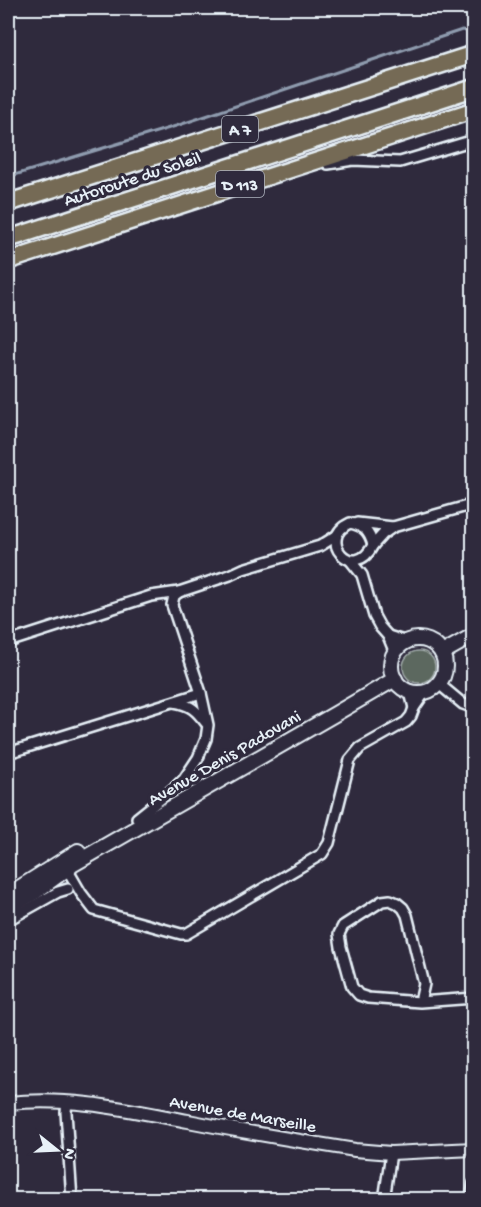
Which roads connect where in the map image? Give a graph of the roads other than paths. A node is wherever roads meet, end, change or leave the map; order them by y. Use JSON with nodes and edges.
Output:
{"nodes":[{"id":1,"x":474,"y":54,"type":"edge"},
{"id":2,"x":474,"y":88,"type":"edge"},
{"id":3,"x":474,"y":110,"type":"edge"},
{"id":4,"x":474,"y":140,"type":"edge"},
{"id":5,"x":190,"y":201,"type":"junction"},
{"id":6,"x":8,"y":203,"type":"edge"},
{"id":7,"x":8,"y":239,"type":"edge"},
{"id":8,"x":8,"y":261,"type":"edge"},
{"id":9,"x":474,"y":504,"type":"edge"},
{"id":10,"x":350,"y":523,"type":"junction"},
{"id":11,"x":393,"y":527,"type":"junction"},
{"id":12,"x":336,"y":536,"type":"junction"},
{"id":13,"x":320,"y":546,"type":"junction"},
{"id":14,"x":371,"y":549,"type":"junction"},
{"id":15,"x":338,"y":552,"type":"junction"},
{"id":16,"x":350,"y":560,"type":"junction"},
{"id":17,"x":362,"y":576,"type":"junction"},
{"id":18,"x":179,"y":592,"type":"junction"},
{"id":19,"x":474,"y":634,"type":"edge"},
{"id":20,"x":388,"y":636,"type":"junction"},
{"id":21,"x":8,"y":642,"type":"edge"},
{"id":22,"x":407,"y":642,"type":"junction"},
{"id":23,"x":395,"y":653,"type":"junction"},
{"id":24,"x":442,"y":653,"type":"junction"},
{"id":25,"x":395,"y":679,"type":"junction"},
{"id":26,"x":439,"y":684,"type":"junction"},
{"id":27,"x":411,"y":692,"type":"junction"},
{"id":28,"x":425,"y":692,"type":"junction"},
{"id":29,"x":201,"y":693,"type":"junction"},
{"id":30,"x":173,"y":702,"type":"junction"},
{"id":31,"x":414,"y":708,"type":"junction"},
{"id":32,"x":474,"y":708,"type":"edge"},
{"id":33,"x":208,"y":725,"type":"junction"},
{"id":34,"x":8,"y":753,"type":"edge"},
{"id":35,"x":137,"y":818,"type":"joint"},
{"id":36,"x":72,"y":865,"type":"junction"},
{"id":37,"x":37,"y":877,"type":"junction"},
{"id":38,"x":68,"y":889,"type":"junction"},
{"id":39,"x":35,"y":892,"type":"junction"},
{"id":40,"x":81,"y":893,"type":"junction"},
{"id":41,"x":8,"y":895,"type":"edge"},
{"id":42,"x":8,"y":908,"type":"edge"},
{"id":43,"x":8,"y":920,"type":"edge"},
{"id":44,"x":474,"y":998,"type":"edge"},
{"id":45,"x":420,"y":1002,"type":"junction"},
{"id":46,"x":67,"y":1102,"type":"junction"},
{"id":47,"x":8,"y":1104,"type":"edge"},
{"id":48,"x":474,"y":1149,"type":"edge"},
{"id":49,"x":391,"y":1153,"type":"junction"},
{"id":50,"x":474,"y":1183,"type":"edge"},
{"id":51,"x":72,"y":1200,"type":"edge"},
{"id":52,"x":384,"y":1200,"type":"edge"},
{"id":53,"x":471,"y":1200,"type":"edge"}],
"edges":[{"from":1,"to":6,"type":"highway","name":"Autoroute du Soleil","number":"A 7"},
{"from":2,"to":7,"type":"highway","name":"Autoroute du Soleil","number":"A 7"},
{"from":3,"to":5,"type":"main road","number":"D 113"},
{"from":4,"to":5,"type":"street"},
{"from":5,"to":8,"type":"main road","number":"D 113"},
{"from":9,"to":11,"type":"street"},
{"from":10,"to":11,"type":"street"},
{"from":10,"to":12,"type":"street"},
{"from":10,"to":14,"type":"street"},
{"from":11,"to":14,"type":"street"},
{"from":12,"to":13,"type":"street"},
{"from":12,"to":15,"type":"street"},
{"from":13,"to":15,"type":"street"},
{"from":13,"to":18,"type":"street"},
{"from":14,"to":16,"type":"street"},
{"from":14,"to":17,"type":"street"},
{"from":15,"to":16,"type":"street"},
{"from":16,"to":17,"type":"street"},
{"from":17,"to":20,"type":"street"},
{"from":18,"to":21,"type":"street"},
{"from":18,"to":29,"type":"street"},
{"from":19,"to":24,"type":"main road"},
{"from":20,"to":22,"type":"street"},
{"from":20,"to":23,"type":"street"},
{"from":22,"to":23,"type":"main road"},
{"from":22,"to":24,"type":"main road"},
{"from":23,"to":25,"type":"main road"},
{"from":24,"to":26,"type":"main road"},
{"from":25,"to":27,"type":"main road"},
{"from":25,"to":36,"type":"main road","name":"Avenue Denis Padovani"},
{"from":26,"to":28,"type":"main road"},
{"from":26,"to":32,"type":"street"},
{"from":27,"to":28,"type":"main road"},
{"from":27,"to":31,"type":"street"},
{"from":28,"to":31,"type":"street"},
{"from":29,"to":30,"type":"street"},
{"from":29,"to":33,"type":"street"},
{"from":30,"to":33,"type":"street"},
{"from":30,"to":34,"type":"street"},
{"from":31,"to":40,"type":"street"},
{"from":33,"to":35,"type":"street"},
{"from":35,"to":37,"type":"main road","name":"Avenue Denis Padovani"},
{"from":36,"to":37,"type":"main road","name":"Avenue Denis Padovani"},
{"from":36,"to":39,"type":"main road","name":"Avenue Denis Padovani"},
{"from":36,"to":40,"type":"street"},
{"from":37,"to":41,"type":"main road","name":"Avenue Denis Padovani"},
{"from":38,"to":39,"type":"street"},
{"from":38,"to":40,"type":"street"},
{"from":38,"to":43,"type":"street"},
{"from":39,"to":42,"type":"main road","name":"Avenue Denis Padovani"},
{"from":44,"to":45,"type":"street"},
{"from":45,"to":45,"type":"street"},
{"from":46,"to":47,"type":"street","name":"Avenue de Marseille"},
{"from":46,"to":49,"type":"street","name":"Avenue de Marseille"},
{"from":46,"to":51,"type":"street"},
{"from":48,"to":49,"type":"street","name":"Avenue de Marseille"},
{"from":49,"to":52,"type":"street"},
{"from":50,"to":53,"type":"street"}]}
